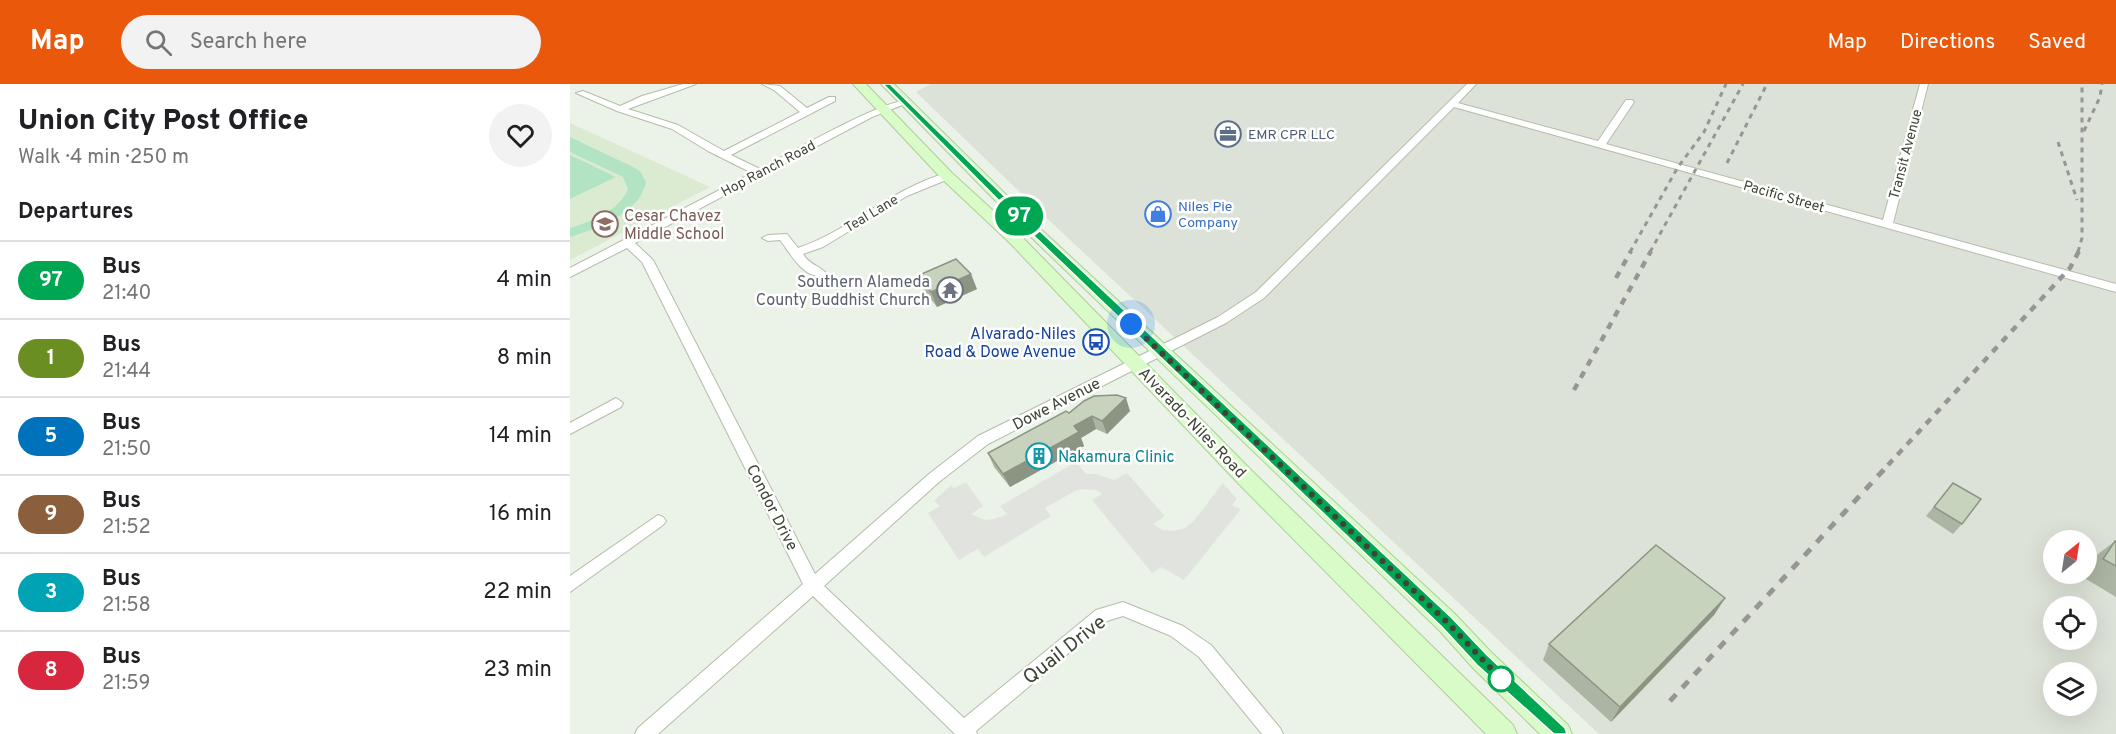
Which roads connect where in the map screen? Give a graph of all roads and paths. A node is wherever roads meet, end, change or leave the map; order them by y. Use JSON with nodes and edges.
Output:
{"nodes":[{"id":1,"x":689,"y":84,"type":"edge"},
{"id":2,"x":766,"y":84,"type":"edge"},
{"id":3,"x":859,"y":84,"type":"edge"},
{"id":4,"x":887,"y":84,"type":"edge"},
{"id":5,"x":1472,"y":84,"type":"edge"},
{"id":6,"x":1924,"y":84,"type":"edge"},
{"id":7,"x":580,"y":93,"type":"dead end"},
{"id":8,"x":832,"y":99,"type":"dead end"},
{"id":9,"x":905,"y":102,"type":"junction"},
{"id":10,"x":1629,"y":102,"type":"dead end"},
{"id":11,"x":1452,"y":104,"type":"junction"},
{"id":12,"x":620,"y":109,"type":"junction"},
{"id":13,"x":883,"y":110,"type":"junction"},
{"id":14,"x":806,"y":112,"type":"junction"},
{"id":15,"x":1600,"y":145,"type":"junction"},
{"id":16,"x":724,"y":155,"type":"junction"},
{"id":17,"x":759,"y":172,"type":"junction"},
{"id":18,"x":947,"y":176,"type":"junction"},
{"id":19,"x":1887,"y":225,"type":"junction"},
{"id":20,"x":768,"y":238,"type":"dead end"},
{"id":21,"x":627,"y":243,"type":"junction"},
{"id":22,"x":796,"y":253,"type":"junction"},
{"id":23,"x":570,"y":273,"type":"edge"},
{"id":24,"x":820,"y":273,"type":"dead end"},
{"id":25,"x":2116,"y":288,"type":"edge"},
{"id":26,"x":1159,"y":350,"type":"junction"},
{"id":27,"x":1136,"y":362,"type":"junction"},
{"id":28,"x":616,"y":403,"type":"dead end"},
{"id":29,"x":570,"y":429,"type":"edge"},
{"id":30,"x":658,"y":521,"type":"dead end"},
{"id":31,"x":570,"y":585,"type":"edge"},
{"id":32,"x":812,"y":585,"type":"junction"},
{"id":33,"x":966,"y":731,"type":"edge"},
{"id":34,"x":644,"y":734,"type":"edge"},
{"id":35,"x":1274,"y":734,"type":"edge"},
{"id":36,"x":1504,"y":734,"type":"edge"},
{"id":37,"x":1559,"y":734,"type":"edge"}],
"edges":[{"from":1,"to":12,"type":"street"},
{"from":2,"to":14,"type":"street"},
{"from":3,"to":13,"type":"main road","name":"Alvarado-Niles Road"},
{"from":4,"to":9,"type":"main road","name":"Alvarado-Niles Road"},
{"from":5,"to":11,"type":"street","name":"Dowe Avenue"},
{"from":6,"to":19,"type":"street","name":"Transit Avenue"},
{"from":7,"to":12,"type":"street"},
{"from":8,"to":14,"type":"street"},
{"from":9,"to":13,"type":"street","name":"Hop Ranch Road"},
{"from":9,"to":26,"type":"main road","name":"Alvarado-Niles Road"},
{"from":10,"to":15,"type":"street"},
{"from":11,"to":15,"type":"street","name":"Pacific Street"},
{"from":11,"to":26,"type":"street","name":"Dowe Avenue"},
{"from":12,"to":16,"type":"street"},
{"from":13,"to":17,"type":"street","name":"Hop Ranch Road"},
{"from":13,"to":18,"type":"main road","name":"Alvarado-Niles Road"},
{"from":14,"to":16,"type":"street"},
{"from":15,"to":19,"type":"street","name":"Pacific Street"},
{"from":16,"to":17,"type":"street"},
{"from":17,"to":21,"type":"street","name":"Hop Ranch Road"},
{"from":18,"to":22,"type":"street","name":"Teal Lane"},
{"from":18,"to":27,"type":"main road","name":"Alvarado-Niles Road"},
{"from":19,"to":25,"type":"street","name":"Pacific Street"},
{"from":20,"to":22,"type":"street"},
{"from":21,"to":23,"type":"street","name":"Hop Ranch Road"},
{"from":21,"to":32,"type":"street","name":"Condor Drive"},
{"from":22,"to":24,"type":"street"},
{"from":26,"to":27,"type":"street","name":"Dowe Avenue"},
{"from":26,"to":37,"type":"main road","name":"Alvarado-Niles Road"},
{"from":27,"to":32,"type":"street","name":"Dowe Avenue"},
{"from":27,"to":36,"type":"main road","name":"Alvarado-Niles Road"},
{"from":28,"to":29,"type":"street"},
{"from":30,"to":31,"type":"street"},
{"from":32,"to":33,"type":"street","name":"Condor Drive"},
{"from":32,"to":34,"type":"street","name":"Dowe Avenue"},
{"from":33,"to":35,"type":"street","name":"Quail Drive"}]}
